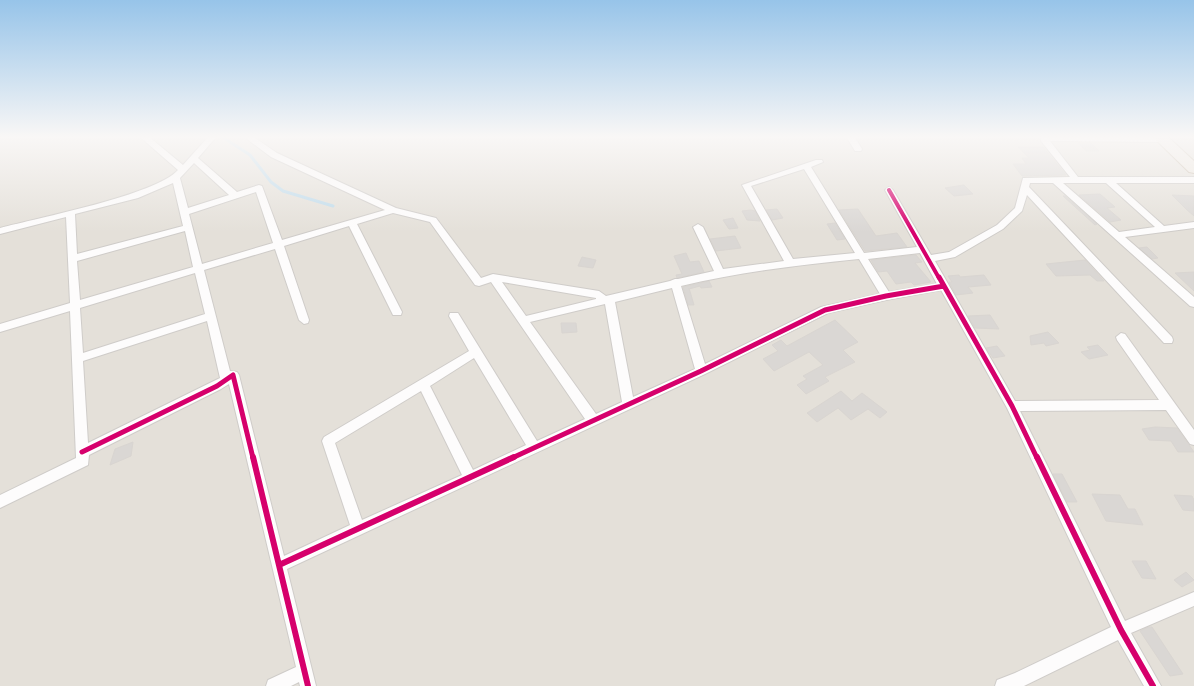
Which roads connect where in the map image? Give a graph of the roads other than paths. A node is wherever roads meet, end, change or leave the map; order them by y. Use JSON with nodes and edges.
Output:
{"nodes":[{"id":1,"x":181,"y":168,"type":"edge"},
{"id":2,"x":204,"y":168,"type":"edge"},
{"id":3,"x":302,"y":168,"type":"edge"},
{"id":4,"x":800,"y":168,"type":"edge"},
{"id":5,"x":807,"y":168,"type":"edge"},
{"id":6,"x":1067,"y":168,"type":"edge"},
{"id":7,"x":183,"y":170,"type":"joint"},
{"id":8,"x":176,"y":178,"type":"junction"},
{"id":9,"x":1055,"y":180,"type":"junction"},
{"id":10,"x":1076,"y":180,"type":"junction"},
{"id":11,"x":1108,"y":180,"type":"junction"},
{"id":12,"x":1194,"y":180,"type":"edge"},
{"id":13,"x":1024,"y":188,"type":"junction"},
{"id":14,"x":889,"y":190,"type":"dead end"},
{"id":15,"x":236,"y":196,"type":"junction"},
{"id":16,"x":393,"y":210,"type":"junction"},
{"id":17,"x":185,"y":212,"type":"junction"},
{"id":18,"x":70,"y":213,"type":"junction"},
{"id":19,"x":351,"y":222,"type":"junction"},
{"id":20,"x":1194,"y":225,"type":"edge"},
{"id":21,"x":189,"y":227,"type":"junction"},
{"id":22,"x":698,"y":227,"type":"dead end"},
{"id":23,"x":1162,"y":229,"type":"junction"},
{"id":24,"x":0,"y":231,"type":"edge"},
{"id":25,"x":1117,"y":235,"type":"junction"},
{"id":26,"x":278,"y":244,"type":"junction"},
{"id":27,"x":926,"y":254,"type":"junction"},
{"id":28,"x":861,"y":256,"type":"junction"},
{"id":29,"x":72,"y":259,"type":"junction"},
{"id":30,"x":790,"y":263,"type":"junction"},
{"id":31,"x":199,"y":268,"type":"junction"},
{"id":32,"x":720,"y":272,"type":"junction"},
{"id":33,"x":493,"y":277,"type":"junction"},
{"id":34,"x":675,"y":282,"type":"junction"},
{"id":35,"x":944,"y":286,"type":"junction"},
{"id":36,"x":886,"y":296,"type":"junction"},
{"id":37,"x":606,"y":300,"type":"junction"},
{"id":38,"x":1194,"y":303,"type":"edge"},
{"id":39,"x":75,"y":305,"type":"junction"},
{"id":40,"x":397,"y":312,"type":"dead end"},
{"id":41,"x":211,"y":316,"type":"junction"},
{"id":42,"x":454,"y":316,"type":"dead end"},
{"id":43,"x":304,"y":320,"type":"dead end"},
{"id":44,"x":523,"y":320,"type":"junction"},
{"id":45,"x":0,"y":328,"type":"edge"},
{"id":46,"x":1121,"y":336,"type":"dead end"},
{"id":47,"x":1168,"y":340,"type":"dead end"},
{"id":48,"x":476,"y":352,"type":"junction"},
{"id":49,"x":77,"y":359,"type":"junction"},
{"id":50,"x":701,"y":371,"type":"junction"},
{"id":51,"x":226,"y":378,"type":"junction"},
{"id":52,"x":423,"y":384,"type":"junction"},
{"id":53,"x":628,"y":404,"type":"junction"},
{"id":54,"x":1169,"y":404,"type":"junction"},
{"id":55,"x":1012,"y":406,"type":"junction"},
{"id":56,"x":593,"y":420,"type":"junction"},
{"id":57,"x":1194,"y":440,"type":"edge"},
{"id":58,"x":534,"y":448,"type":"junction"},
{"id":59,"x":82,"y":452,"type":"junction"},
{"id":60,"x":470,"y":477,"type":"junction"},
{"id":61,"x":0,"y":502,"type":"edge"},
{"id":62,"x":358,"y":528,"type":"junction"},
{"id":63,"x":279,"y":565,"type":"junction"},
{"id":64,"x":1194,"y":599,"type":"edge"},
{"id":65,"x":1121,"y":630,"type":"junction"},
{"id":66,"x":307,"y":678,"type":"edge"},
{"id":67,"x":274,"y":686,"type":"edge"},
{"id":68,"x":1003,"y":686,"type":"edge"},
{"id":69,"x":1153,"y":686,"type":"edge"}],
"edges":[{"from":1,"to":7,"type":"street"},
{"from":2,"to":15,"type":"street"},
{"from":3,"to":16,"type":"street"},
{"from":4,"to":30,"type":"street"},
{"from":5,"to":28,"type":"street"},
{"from":6,"to":10,"type":"street"},
{"from":7,"to":8,"type":"street"},
{"from":8,"to":17,"type":"street"},
{"from":8,"to":18,"type":"street"},
{"from":9,"to":10,"type":"street"},
{"from":9,"to":13,"type":"street"},
{"from":9,"to":25,"type":"street"},
{"from":10,"to":11,"type":"street"},
{"from":11,"to":12,"type":"street"},
{"from":11,"to":23,"type":"street"},
{"from":13,"to":27,"type":"street"},
{"from":13,"to":47,"type":"street"},
{"from":14,"to":27,"type":"street"},
{"from":15,"to":17,"type":"street"},
{"from":15,"to":26,"type":"street"},
{"from":16,"to":19,"type":"street"},
{"from":16,"to":33,"type":"street"},
{"from":17,"to":21,"type":"street"},
{"from":18,"to":24,"type":"street"},
{"from":18,"to":29,"type":"street"},
{"from":19,"to":26,"type":"street"},
{"from":19,"to":40,"type":"street"},
{"from":20,"to":23,"type":"street"},
{"from":21,"to":29,"type":"street"},
{"from":21,"to":31,"type":"street"},
{"from":22,"to":32,"type":"street"},
{"from":23,"to":25,"type":"street"},
{"from":25,"to":38,"type":"street"},
{"from":26,"to":31,"type":"street"},
{"from":26,"to":43,"type":"street"},
{"from":27,"to":28,"type":"street"},
{"from":27,"to":35,"type":"street"},
{"from":28,"to":30,"type":"street"},
{"from":28,"to":36,"type":"street"},
{"from":29,"to":39,"type":"street"},
{"from":30,"to":32,"type":"street"},
{"from":31,"to":39,"type":"street"},
{"from":31,"to":41,"type":"street"},
{"from":32,"to":34,"type":"street"},
{"from":33,"to":37,"type":"street"},
{"from":33,"to":44,"type":"street"},
{"from":34,"to":37,"type":"street"},
{"from":34,"to":50,"type":"street"},
{"from":35,"to":36,"type":"street"},
{"from":35,"to":55,"type":"street"},
{"from":36,"to":50,"type":"street"},
{"from":37,"to":44,"type":"street"},
{"from":37,"to":53,"type":"street"},
{"from":39,"to":45,"type":"street"},
{"from":39,"to":49,"type":"street"},
{"from":41,"to":49,"type":"street"},
{"from":41,"to":51,"type":"street"},
{"from":42,"to":48,"type":"street"},
{"from":44,"to":56,"type":"street"},
{"from":46,"to":54,"type":"street"},
{"from":48,"to":52,"type":"street"},
{"from":48,"to":58,"type":"street"},
{"from":49,"to":59,"type":"street"},
{"from":50,"to":53,"type":"street"},
{"from":51,"to":59,"type":"street"},
{"from":51,"to":63,"type":"street"},
{"from":52,"to":60,"type":"street"},
{"from":52,"to":62,"type":"street"},
{"from":53,"to":56,"type":"street"},
{"from":54,"to":55,"type":"street"},
{"from":54,"to":57,"type":"street"},
{"from":55,"to":65,"type":"street"},
{"from":56,"to":58,"type":"street"},
{"from":58,"to":60,"type":"street"},
{"from":59,"to":61,"type":"street"},
{"from":60,"to":62,"type":"street"},
{"from":62,"to":63,"type":"street"},
{"from":63,"to":66,"type":"street"},
{"from":64,"to":65,"type":"street"},
{"from":65,"to":68,"type":"street"},
{"from":65,"to":69,"type":"street"},
{"from":66,"to":67,"type":"street"}]}
